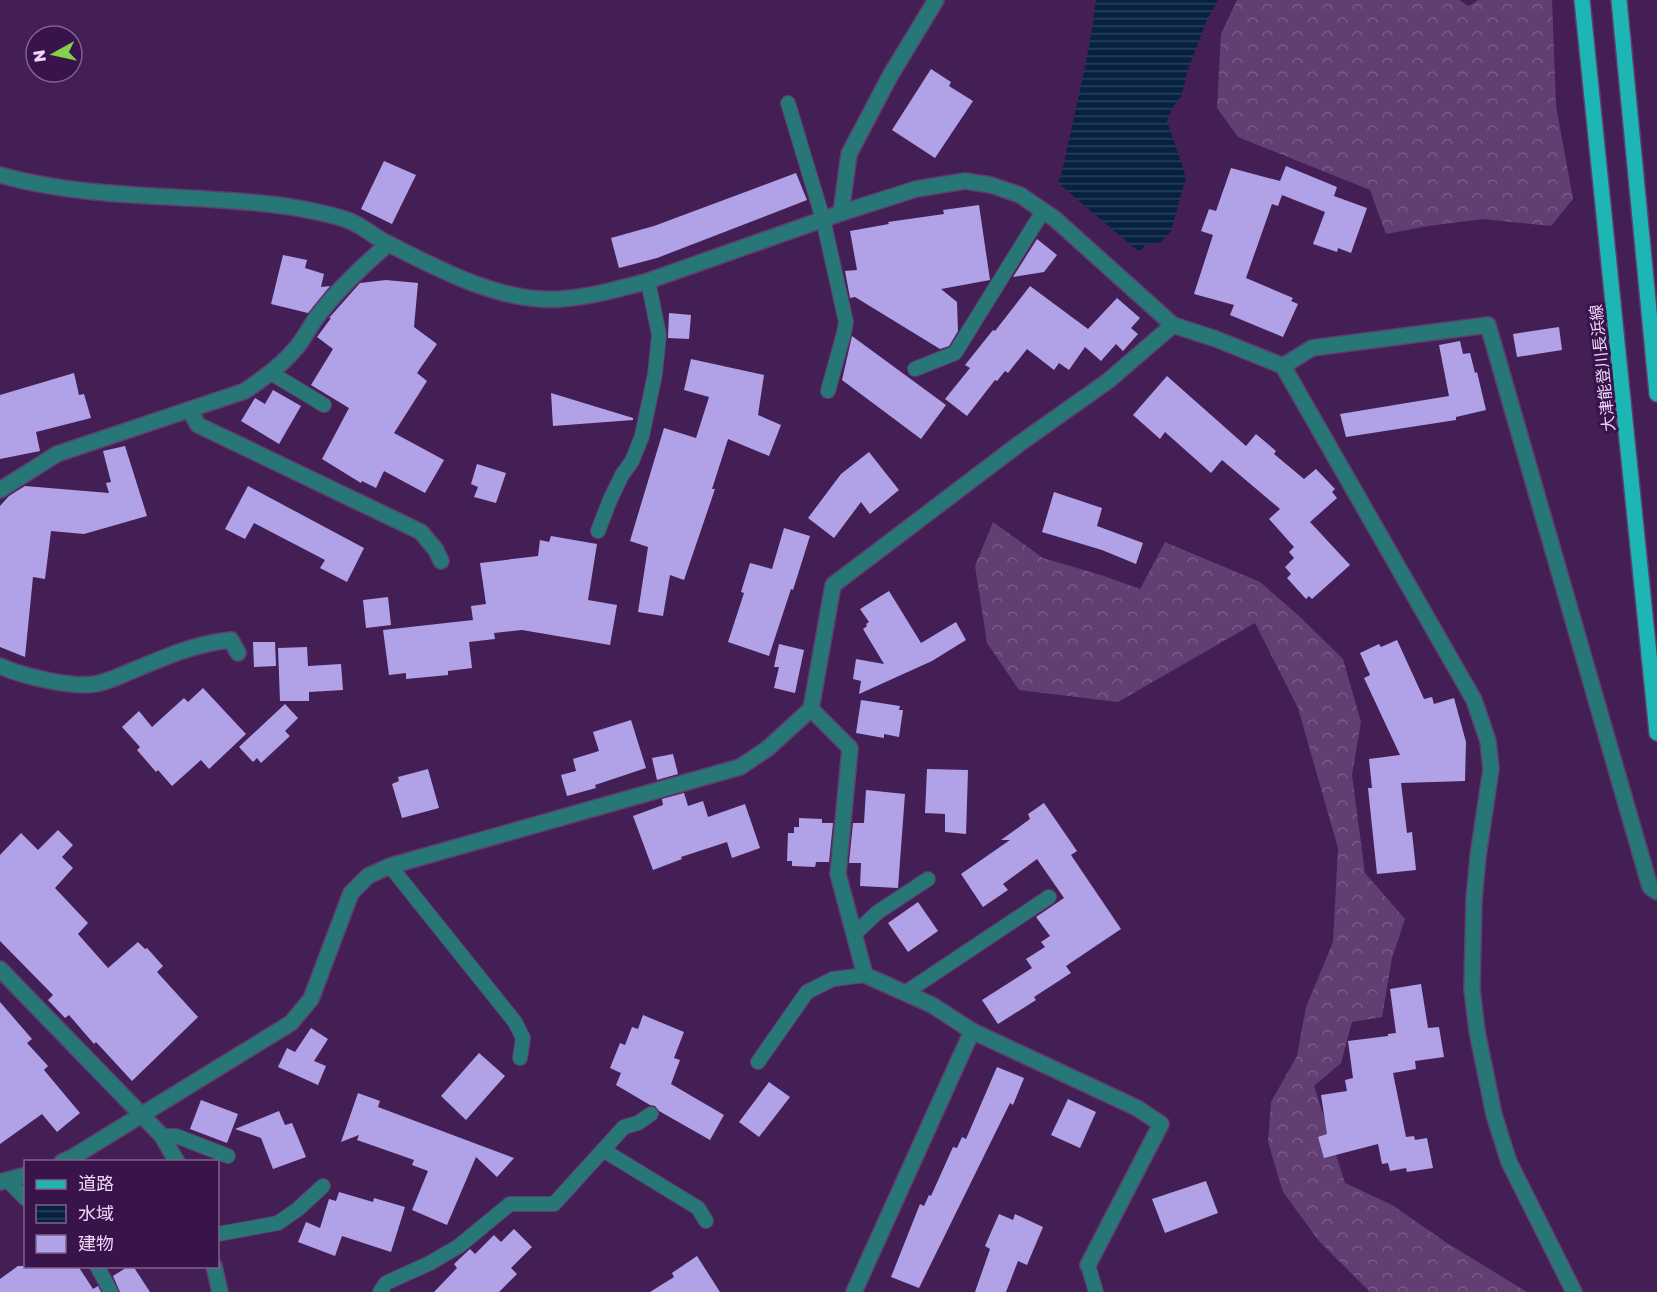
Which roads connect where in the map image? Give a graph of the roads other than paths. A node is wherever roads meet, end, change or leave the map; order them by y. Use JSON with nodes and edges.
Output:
{"nodes":[{"id":1,"x":936,"y":0,"type":"edge"},
{"id":2,"x":1582,"y":0,"type":"edge"},
{"id":3,"x":1619,"y":0,"type":"edge"},
{"id":4,"x":788,"y":103,"type":"dead end"},
{"id":5,"x":0,"y":175,"type":"edge"},
{"id":6,"x":1043,"y":211,"type":"junction"},
{"id":7,"x":841,"y":213,"type":"junction"},
{"id":8,"x":823,"y":219,"type":"junction"},
{"id":9,"x":388,"y":244,"type":"junction"},
{"id":10,"x":648,"y":281,"type":"junction"},
{"id":11,"x":1173,"y":326,"type":"junction"},
{"id":12,"x":1283,"y":366,"type":"junction"},
{"id":13,"x":915,"y":369,"type":"dead end"},
{"id":14,"x":271,"y":373,"type":"junction"},
{"id":15,"x":828,"y":391,"type":"dead end"},
{"id":16,"x":1657,"y":394,"type":"edge"},
{"id":17,"x":324,"y":405,"type":"dead end"},
{"id":18,"x":190,"y":411,"type":"junction"},
{"id":19,"x":0,"y":490,"type":"edge"},
{"id":20,"x":598,"y":531,"type":"dead end"},
{"id":21,"x":441,"y":561,"type":"dead end"},
{"id":22,"x":238,"y":653,"type":"dead end"},
{"id":23,"x":0,"y":666,"type":"edge"},
{"id":24,"x":811,"y":709,"type":"junction"},
{"id":25,"x":1657,"y":733,"type":"edge"},
{"id":26,"x":390,"y":866,"type":"junction"},
{"id":27,"x":928,"y":879,"type":"dead end"},
{"id":28,"x":1657,"y":892,"type":"edge"},
{"id":29,"x":1049,"y":897,"type":"dead end"},
{"id":30,"x":854,"y":934,"type":"junction"},
{"id":31,"x":0,"y":969,"type":"edge"},
{"id":32,"x":865,"y":975,"type":"junction"},
{"id":33,"x":905,"y":993,"type":"junction"},
{"id":34,"x":972,"y":1031,"type":"junction"},
{"id":35,"x":520,"y":1058,"type":"dead end"},
{"id":36,"x":758,"y":1062,"type":"dead end"},
{"id":37,"x":651,"y":1114,"type":"dead end"},
{"id":38,"x":142,"y":1115,"type":"junction"},
{"id":39,"x":162,"y":1136,"type":"junction"},
{"id":40,"x":603,"y":1150,"type":"junction"},
{"id":41,"x":228,"y":1156,"type":"dead end"},
{"id":42,"x":65,"y":1160,"type":"edge"},
{"id":43,"x":175,"y":1160,"type":"edge"},
{"id":44,"x":24,"y":1176,"type":"edge"},
{"id":45,"x":4,"y":1181,"type":"edge"},
{"id":46,"x":323,"y":1186,"type":"dead end"},
{"id":47,"x":24,"y":1196,"type":"edge"},
{"id":48,"x":706,"y":1221,"type":"dead end"},
{"id":49,"x":219,"y":1234,"type":"edge"},
{"id":50,"x":1088,"y":1266,"type":"joint"},
{"id":51,"x":98,"y":1268,"type":"edge"},
{"id":52,"x":214,"y":1268,"type":"edge"},
{"id":53,"x":111,"y":1292,"type":"edge"},
{"id":54,"x":220,"y":1292,"type":"edge"},
{"id":55,"x":381,"y":1292,"type":"edge"},
{"id":56,"x":854,"y":1292,"type":"edge"},
{"id":57,"x":1096,"y":1292,"type":"edge"},
{"id":58,"x":1574,"y":1292,"type":"edge"}],
"edges":[{"from":1,"to":7,"type":"street"},
{"from":2,"to":25,"type":"main road","name":"大津能登川長浜線"},
{"from":3,"to":16,"type":"main road"},
{"from":4,"to":8,"type":"lane"},
{"from":5,"to":9,"type":"street"},
{"from":6,"to":7,"type":"street"},
{"from":6,"to":11,"type":"street"},
{"from":6,"to":13,"type":"lane"},
{"from":7,"to":8,"type":"street"},
{"from":8,"to":10,"type":"street"},
{"from":8,"to":15,"type":"lane"},
{"from":9,"to":10,"type":"street"},
{"from":9,"to":14,"type":"street"},
{"from":10,"to":20,"type":"lane"},
{"from":11,"to":12,"type":"street"},
{"from":11,"to":24,"type":"street"},
{"from":12,"to":28,"type":"street"},
{"from":12,"to":58,"type":"street"},
{"from":14,"to":17,"type":"lane"},
{"from":14,"to":18,"type":"street"},
{"from":18,"to":19,"type":"street"},
{"from":18,"to":21,"type":"street"},
{"from":22,"to":23,"type":"street"},
{"from":24,"to":26,"type":"street"},
{"from":24,"to":30,"type":"street"},
{"from":26,"to":35,"type":"lane"},
{"from":26,"to":38,"type":"street"},
{"from":27,"to":30,"type":"lane"},
{"from":29,"to":33,"type":"lane"},
{"from":30,"to":32,"type":"street"},
{"from":31,"to":38,"type":"street"},
{"from":32,"to":33,"type":"street"},
{"from":32,"to":36,"type":"lane"},
{"from":33,"to":34,"type":"street"},
{"from":34,"to":50,"type":"street"},
{"from":34,"to":56,"type":"street"},
{"from":37,"to":40,"type":"lane"},
{"from":38,"to":39,"type":"street"},
{"from":38,"to":42,"type":"street"},
{"from":39,"to":41,"type":"lane"},
{"from":39,"to":43,"type":"street"},
{"from":40,"to":48,"type":"lane"},
{"from":40,"to":55,"type":"lane"},
{"from":44,"to":45,"type":"street"},
{"from":45,"to":47,"type":"lane"},
{"from":46,"to":49,"type":"lane"},
{"from":50,"to":57,"type":"lane"},
{"from":51,"to":53,"type":"lane"},
{"from":52,"to":54,"type":"street"}]}
